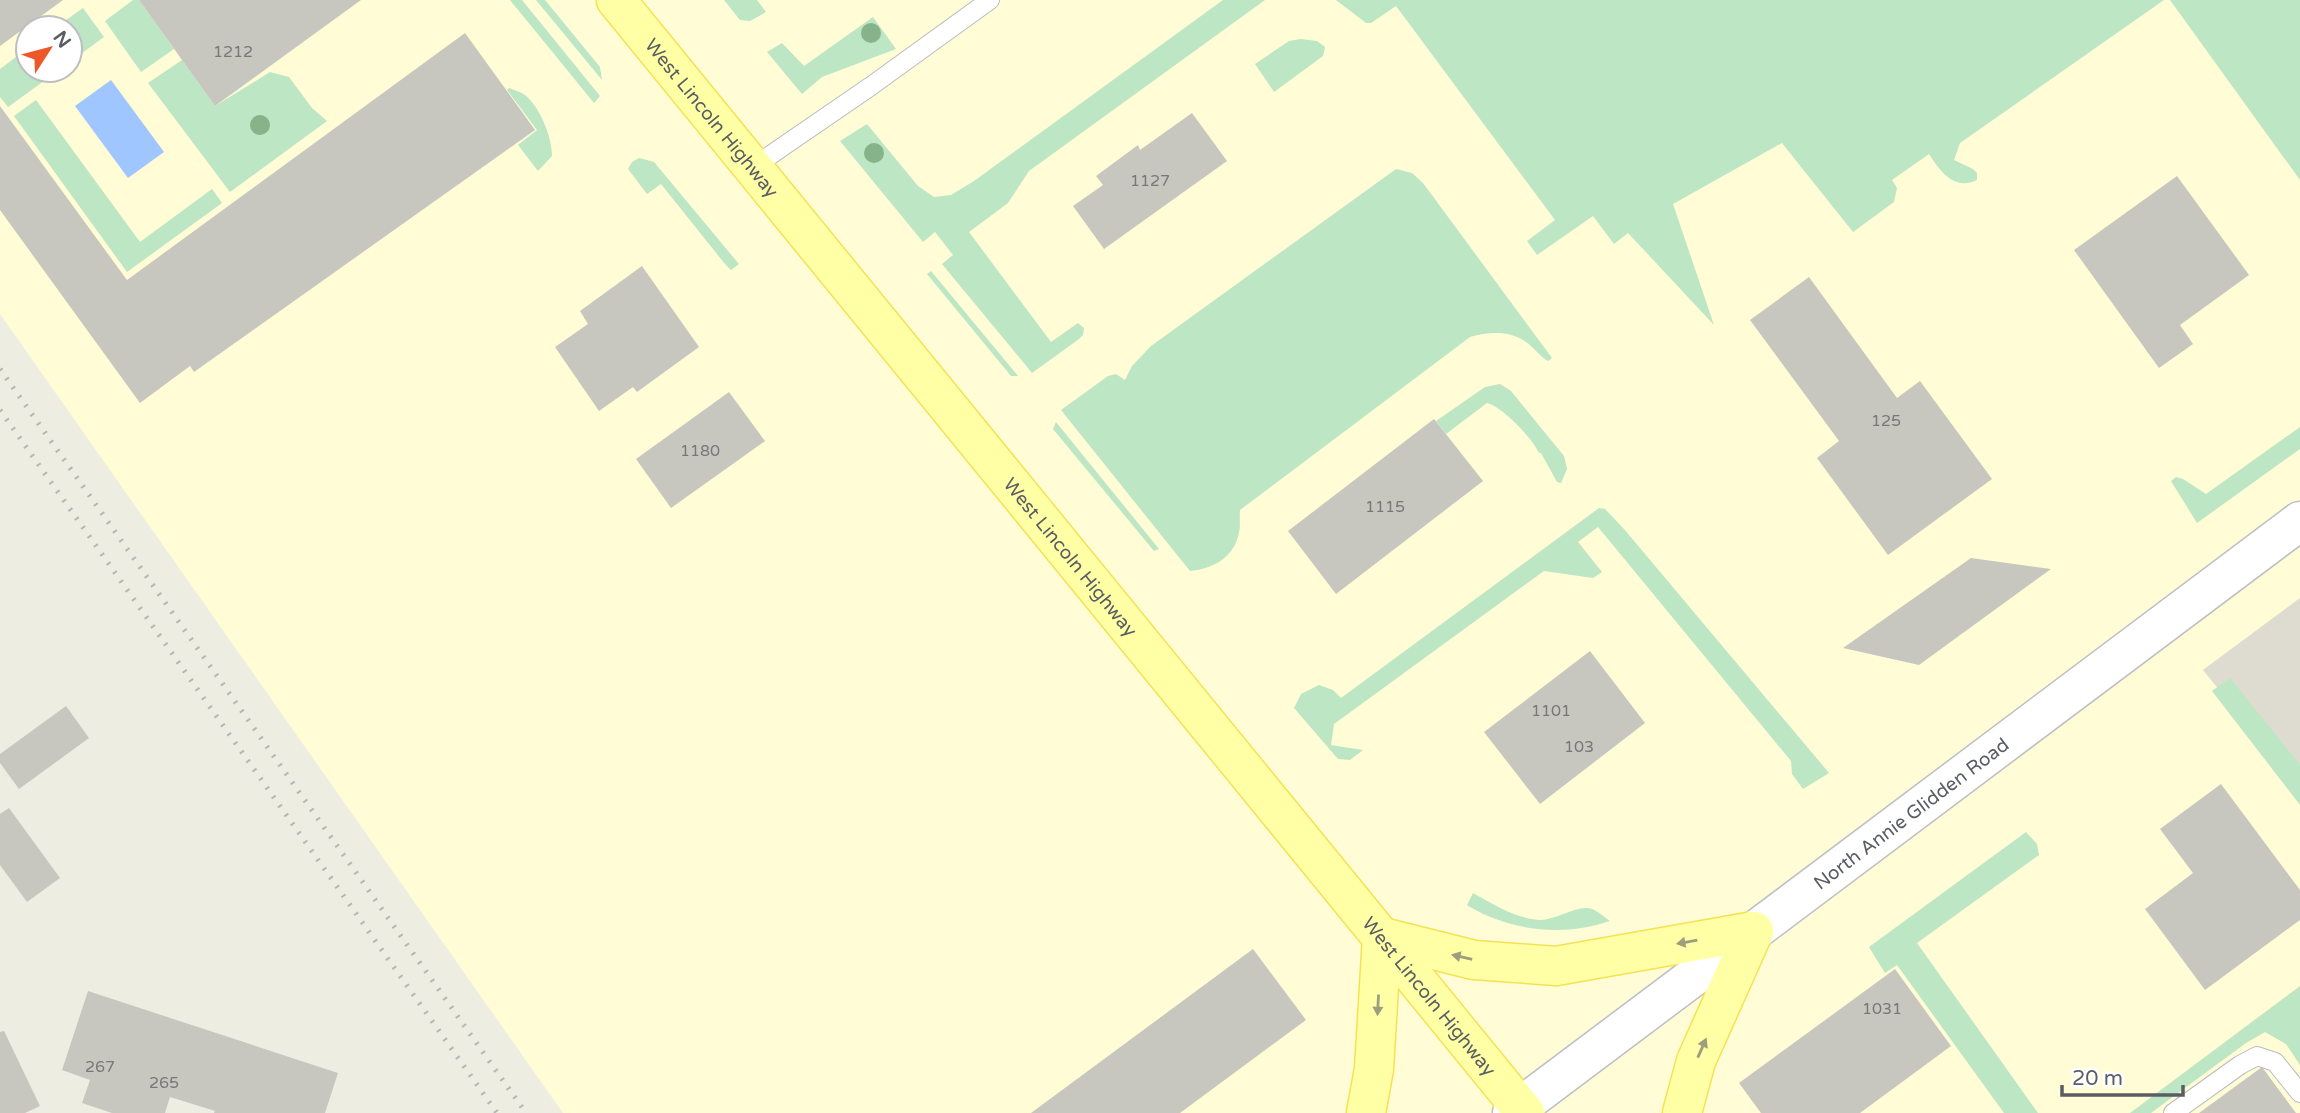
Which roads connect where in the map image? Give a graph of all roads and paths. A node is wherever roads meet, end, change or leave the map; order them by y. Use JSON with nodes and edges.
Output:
{"nodes":[{"id":1,"x":616,"y":0,"type":"edge"},
{"id":2,"x":990,"y":0,"type":"edge"},
{"id":3,"x":753,"y":167,"type":"junction"},
{"id":4,"x":2300,"y":521,"type":"edge"},
{"id":5,"x":1754,"y":931,"type":"junction"},
{"id":6,"x":1382,"y":937,"type":"junction"},
{"id":7,"x":2300,"y":1093,"type":"edge"},
{"id":8,"x":1519,"y":1111,"type":"edge"},
{"id":9,"x":1366,"y":1113,"type":"edge"},
{"id":10,"x":1682,"y":1113,"type":"edge"},
{"id":11,"x":2173,"y":1113,"type":"edge"}],
"edges":[{"from":1,"to":3,"type":"main road","name":"West Lincoln Highway"},
{"from":2,"to":3,"type":"lane"},
{"from":3,"to":6,"type":"main road","name":"West Lincoln Highway"},
{"from":4,"to":5,"type":"main road","name":"North Annie Glidden Road"},
{"from":5,"to":6,"type":"main road","one_way":true},
{"from":5,"to":8,"type":"main road","name":"North Annie Glidden Road"},
{"from":10,"to":5,"type":"main road","one_way":true},
{"from":6,"to":8,"type":"main road","name":"West Lincoln Highway"},
{"from":6,"to":9,"type":"main road","one_way":true},
{"from":7,"to":11,"type":"lane"}]}
